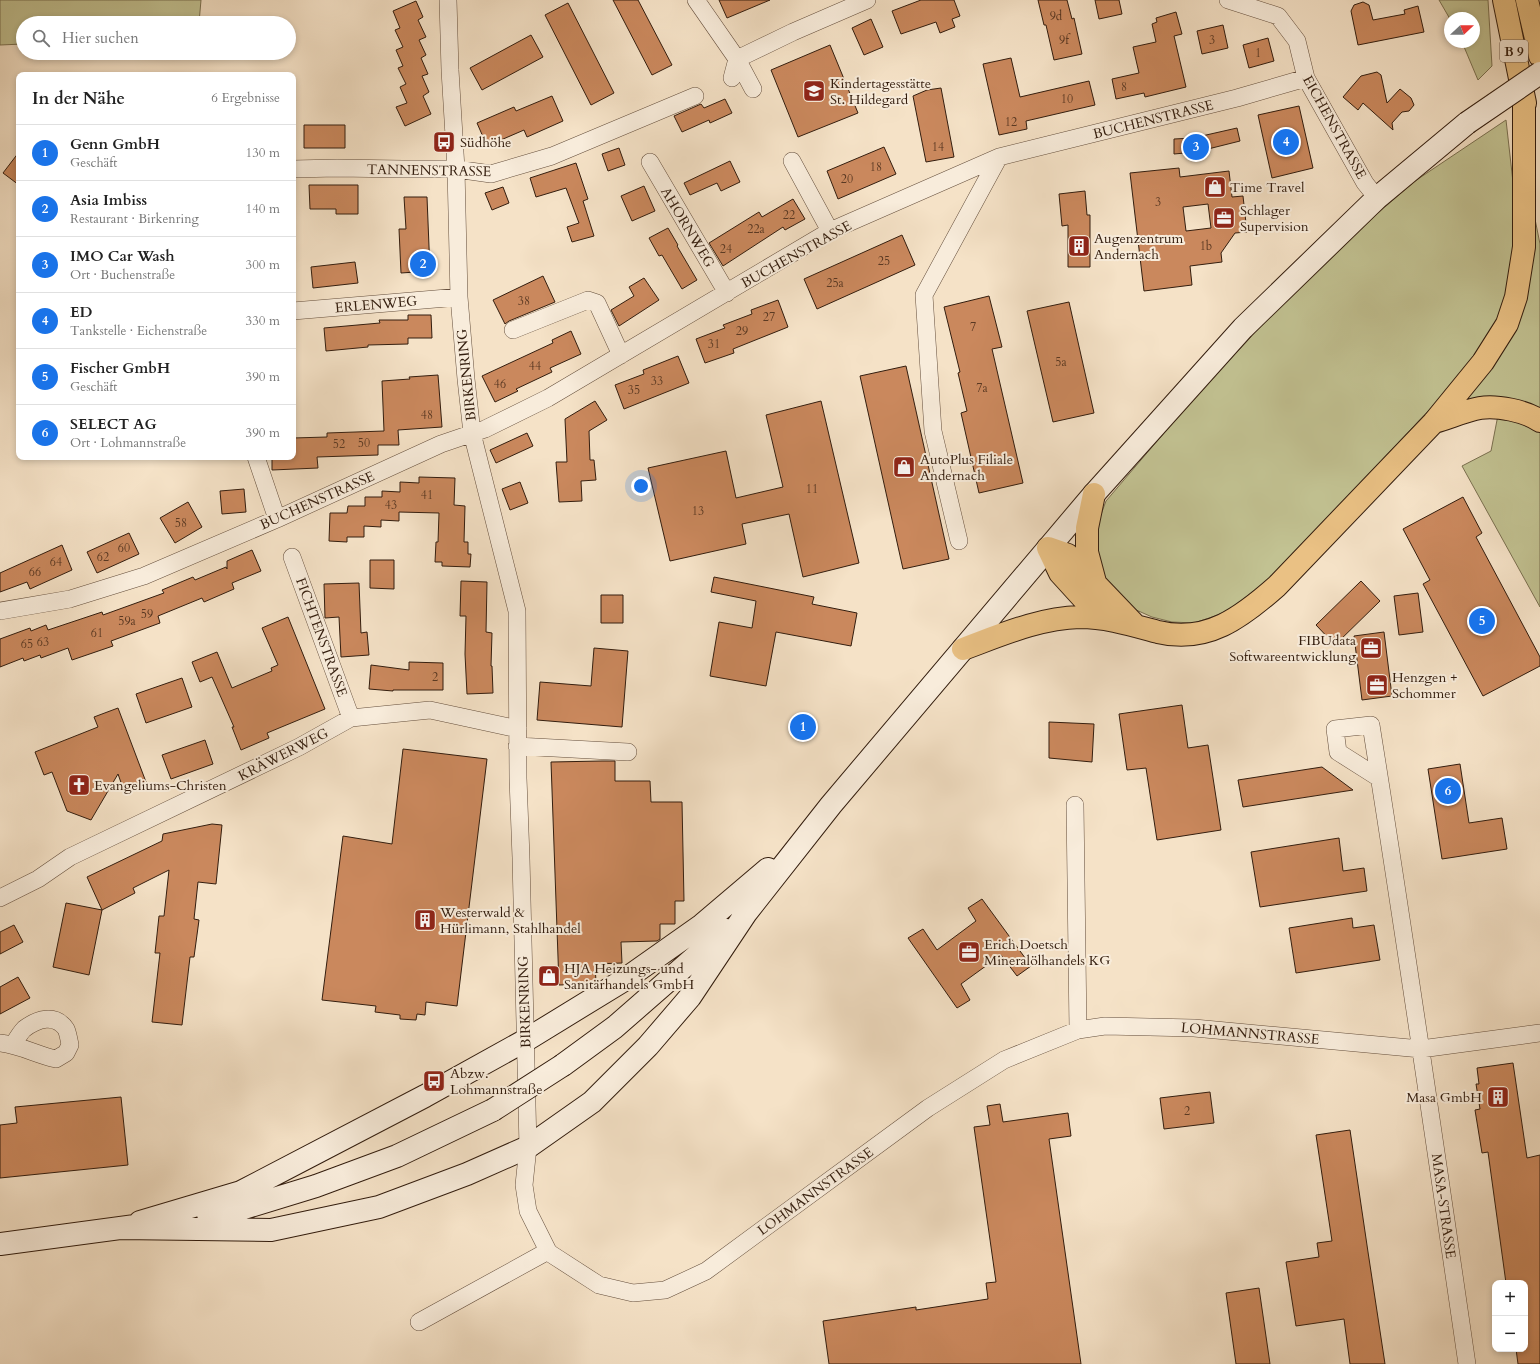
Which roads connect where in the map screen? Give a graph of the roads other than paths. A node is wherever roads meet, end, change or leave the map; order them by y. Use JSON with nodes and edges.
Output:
{"nodes":[{"id":1,"x":448,"y":0,"type":"edge"},
{"id":2,"x":696,"y":0,"type":"edge"},
{"id":3,"x":867,"y":0,"type":"edge"},
{"id":4,"x":1228,"y":0,"type":"edge"},
{"id":5,"x":1504,"y":0,"type":"edge"},
{"id":6,"x":1527,"y":0,"type":"edge"},
{"id":7,"x":1535,"y":0,"type":"edge"},
{"id":8,"x":1538,"y":48,"type":"edge"},
{"id":9,"x":737,"y":59,"type":"junction"},
{"id":10,"x":1540,"y":73,"type":"edge"},
{"id":11,"x":732,"y":78,"type":"dead end"},
{"id":12,"x":1306,"y":78,"type":"junction"},
{"id":13,"x":753,"y":89,"type":"dead end"},
{"id":14,"x":695,"y":96,"type":"dead end"},
{"id":15,"x":1524,"y":102,"type":"junction"},
{"id":16,"x":999,"y":157,"type":"junction"},
{"id":17,"x":792,"y":161,"type":"dead end"},
{"id":18,"x":650,"y":162,"type":"dead end"},
{"id":19,"x":456,"y":168,"type":"junction"},
{"id":20,"x":296,"y":169,"type":"edge"},
{"id":21,"x":1540,"y":184,"type":"edge"},
{"id":22,"x":1377,"y":198,"type":"junction"},
{"id":23,"x":830,"y":231,"type":"junction"},
{"id":24,"x":727,"y":293,"type":"junction"},
{"id":25,"x":459,"y":297,"type":"junction"},
{"id":26,"x":296,"y":312,"type":"edge"},
{"id":27,"x":513,"y":330,"type":"dead end"},
{"id":28,"x":621,"y":355,"type":"junction"},
{"id":29,"x":1540,"y":421,"type":"edge"},
{"id":30,"x":1434,"y":422,"type":"junction"},
{"id":31,"x":472,"y":433,"type":"junction"},
{"id":32,"x":257,"y":460,"type":"edge"},
{"id":33,"x":1094,"y":494,"type":"junction"},
{"id":34,"x":277,"y":519,"type":"junction"},
{"id":35,"x":959,"y":540,"type":"dead end"},
{"id":36,"x":1048,"y":548,"type":"junction"},
{"id":37,"x":292,"y":557,"type":"dead end"},
{"id":38,"x":1095,"y":583,"type":"junction"},
{"id":39,"x":0,"y":611,"type":"edge"},
{"id":40,"x":1101,"y":618,"type":"junction"},
{"id":41,"x":1135,"y":625,"type":"junction"},
{"id":42,"x":963,"y":649,"type":"junction"},
{"id":43,"x":351,"y":718,"type":"junction"},
{"id":44,"x":518,"y":729,"type":"junction"},
{"id":45,"x":517,"y":746,"type":"junction"},
{"id":46,"x":628,"y":752,"type":"dead end"},
{"id":47,"x":1379,"y":778,"type":"dead end"},
{"id":48,"x":1075,"y":805,"type":"dead end"},
{"id":49,"x":802,"y":840,"type":"junction"},
{"id":50,"x":0,"y":898,"type":"edge"},
{"id":51,"x":746,"y":913,"type":"junction"},
{"id":52,"x":1078,"y":1030,"type":"junction"},
{"id":53,"x":1540,"y":1033,"type":"edge"},
{"id":54,"x":526,"y":1040,"type":"junction"},
{"id":55,"x":1421,"y":1048,"type":"junction"},
{"id":56,"x":528,"y":1147,"type":"junction"},
{"id":57,"x":524,"y":1186,"type":"joint"},
{"id":58,"x":120,"y":1228,"type":"junction"},
{"id":59,"x":0,"y":1244,"type":"edge"},
{"id":60,"x":548,"y":1251,"type":"junction"},
{"id":61,"x":419,"y":1322,"type":"dead end"},
{"id":62,"x":1467,"y":1364,"type":"edge"}],
"edges":[{"from":1,"to":19,"type":"street","name":"BIRKENRING"},
{"from":2,"to":9,"type":"street"},
{"from":3,"to":9,"type":"street"},
{"from":4,"to":12,"type":"street","name":"EICHENSTRASSE"},
{"from":5,"to":15,"type":"highway","number":"B 9"},
{"from":6,"to":8,"type":"highway","number":"B 9"},
{"from":7,"to":8,"type":"highway"},
{"from":9,"to":11,"type":"street"},
{"from":9,"to":13,"type":"street"},
{"from":10,"to":22,"type":"main road","bridge":true},
{"from":12,"to":16,"type":"street","name":"BUCHENSTRASSE"},
{"from":12,"to":22,"type":"street","name":"EICHENSTRASSE"},
{"from":14,"to":19,"type":"street","name":"TANNENSTRASSE"},
{"from":15,"to":21,"type":"highway","number":"B 9"},
{"from":15,"to":30,"type":"highway"},
{"from":16,"to":23,"type":"street","name":"BUCHENSTRASSE"},
{"from":16,"to":35,"type":"street"},
{"from":17,"to":23,"type":"street"},
{"from":18,"to":24,"type":"street","name":"AHORNWEG"},
{"from":19,"to":20,"type":"street","name":"TANNENSTRASSE"},
{"from":19,"to":25,"type":"street","name":"BIRKENRING"},
{"from":22,"to":33,"type":"main road"},
{"from":23,"to":24,"type":"street","name":"BUCHENSTRASSE"},
{"from":24,"to":28,"type":"street","name":"BUCHENSTRASSE"},
{"from":25,"to":26,"type":"street","name":"ERLENWEG"},
{"from":25,"to":31,"type":"street","name":"BIRKENRING"},
{"from":27,"to":28,"type":"street"},
{"from":28,"to":31,"type":"street","name":"BUCHENSTRASSE"},
{"from":29,"to":30,"type":"highway"},
{"from":30,"to":41,"type":"highway"},
{"from":31,"to":34,"type":"street","name":"BUCHENSTRASSE"},
{"from":31,"to":44,"type":"street","name":"BIRKENRING"},
{"from":32,"to":34,"type":"street"},
{"from":33,"to":36,"type":"main road"},
{"from":33,"to":38,"type":"highway"},
{"from":34,"to":39,"type":"street","name":"BUCHENSTRASSE"},
{"from":36,"to":38,"type":"highway"},
{"from":36,"to":40,"type":"highway"},
{"from":36,"to":42,"type":"main road"},
{"from":37,"to":43,"type":"street","name":"FICHTENSTRASSE"},
{"from":38,"to":41,"type":"highway"},
{"from":40,"to":41,"type":"highway"},
{"from":40,"to":42,"type":"highway"},
{"from":42,"to":49,"type":"main road"},
{"from":43,"to":44,"type":"street","name":"KRÄWERWEG"},
{"from":43,"to":50,"type":"street","name":"KRÄWERWEG"},
{"from":44,"to":45,"type":"street","name":"BIRKENRING"},
{"from":45,"to":46,"type":"street"},
{"from":45,"to":54,"type":"street","name":"BIRKENRING"},
{"from":47,"to":55,"type":"street"},
{"from":48,"to":52,"type":"street"},
{"from":49,"to":51,"type":"main road"},
{"from":49,"to":54,"type":"main road"},
{"from":51,"to":56,"type":"main road"},
{"from":51,"to":58,"type":"main road","bridge":true},
{"from":52,"to":55,"type":"street","name":"LOHMANNSTRASSE"},
{"from":52,"to":60,"type":"street","name":"LOHMANNSTRASSE"},
{"from":53,"to":55,"type":"street","name":"LOHMANNSTRASSE"},
{"from":54,"to":56,"type":"street","name":"BIRKENRING"},
{"from":54,"to":58,"type":"main road"},
{"from":55,"to":62,"type":"street","name":"MASA-STRASSE"},
{"from":56,"to":57,"type":"street","name":"BIRKENRING"},
{"from":56,"to":58,"type":"main road"},
{"from":57,"to":60,"type":"street","name":"LOHMANNSTRASSE"},
{"from":58,"to":59,"type":"main road"},
{"from":60,"to":61,"type":"street"}]}
